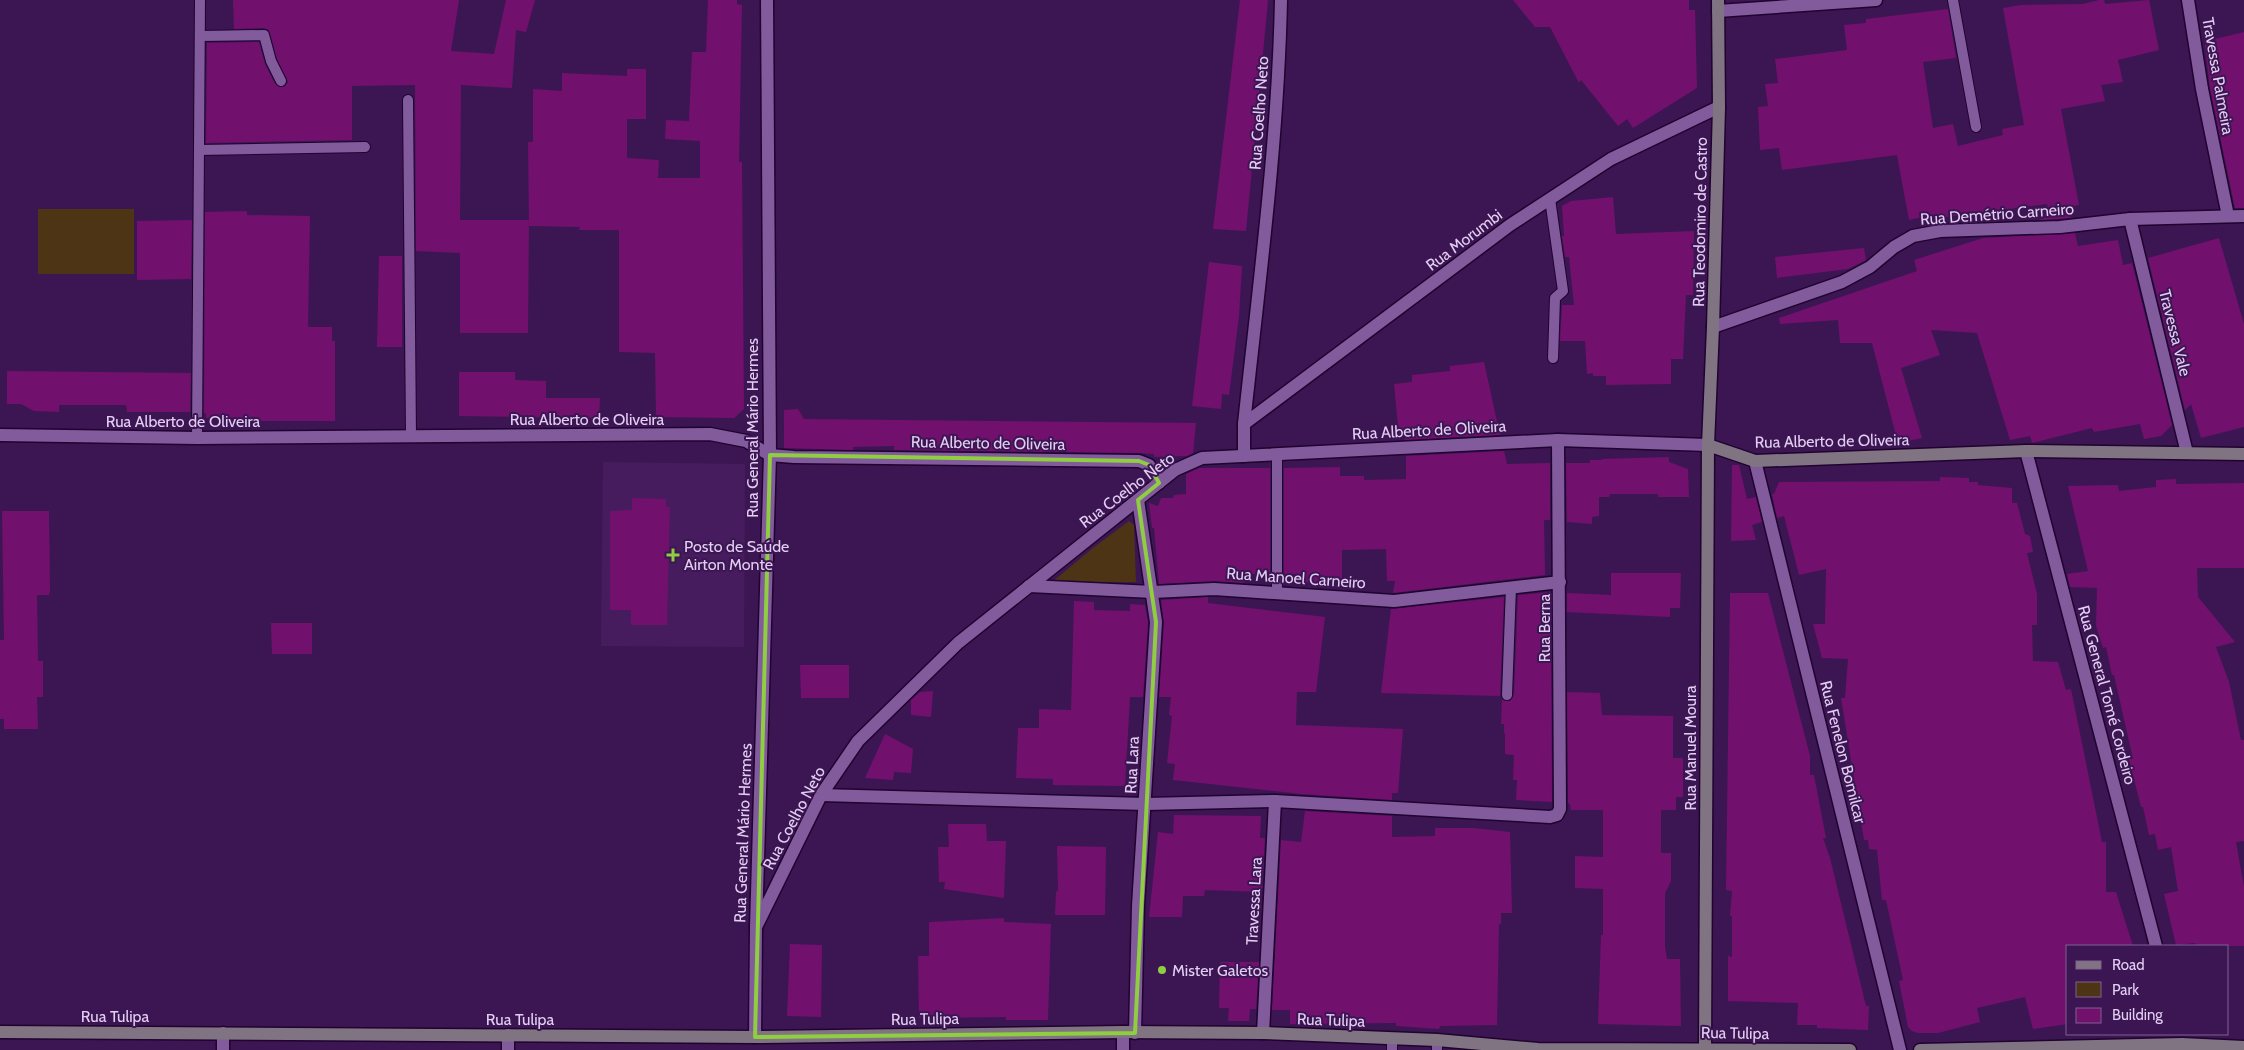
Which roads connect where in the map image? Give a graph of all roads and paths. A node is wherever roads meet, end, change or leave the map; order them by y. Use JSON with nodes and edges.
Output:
{"nodes":[{"id":1,"x":200,"y":0,"type":"edge"},
{"id":2,"x":767,"y":0,"type":"edge"},
{"id":3,"x":1281,"y":0,"type":"edge"},
{"id":4,"x":1876,"y":0,"type":"edge"},
{"id":5,"x":1953,"y":0,"type":"edge"},
{"id":6,"x":2188,"y":0,"type":"edge"},
{"id":7,"x":1718,"y":5,"type":"edge"},
{"id":8,"x":200,"y":36,"type":"junction"},
{"id":9,"x":281,"y":81,"type":"dead end"},
{"id":10,"x":408,"y":100,"type":"dead end"},
{"id":11,"x":1719,"y":107,"type":"junction"},
{"id":12,"x":1976,"y":127,"type":"dead end"},
{"id":13,"x":365,"y":147,"type":"dead end"},
{"id":14,"x":199,"y":150,"type":"junction"},
{"id":15,"x":1550,"y":199,"type":"junction"},
{"id":16,"x":2228,"y":216,"type":"junction"},
{"id":17,"x":2244,"y":216,"type":"edge"},
{"id":18,"x":2130,"y":219,"type":"junction"},
{"id":19,"x":1713,"y":327,"type":"junction"},
{"id":20,"x":1553,"y":358,"type":"dead end"},
{"id":21,"x":1244,"y":424,"type":"junction"},
{"id":22,"x":0,"y":435,"type":"edge"},
{"id":23,"x":411,"y":436,"type":"junction"},
{"id":24,"x":197,"y":438,"type":"junction"},
{"id":25,"x":1558,"y":440,"type":"junction"},
{"id":26,"x":1708,"y":446,"type":"junction"},
{"id":27,"x":2026,"y":451,"type":"junction"},
{"id":28,"x":2188,"y":453,"type":"junction"},
{"id":29,"x":2244,"y":454,"type":"edge"},
{"id":30,"x":1277,"y":455,"type":"junction"},
{"id":31,"x":770,"y":456,"type":"junction"},
{"id":32,"x":1244,"y":456,"type":"junction"},
{"id":33,"x":1755,"y":461,"type":"junction"},
{"id":34,"x":1159,"y":483,"type":"junction"},
{"id":35,"x":1138,"y":500,"type":"junction"},
{"id":36,"x":1560,"y":582,"type":"junction"},
{"id":37,"x":1029,"y":586,"type":"junction"},
{"id":38,"x":1511,"y":587,"type":"junction"},
{"id":39,"x":1152,"y":592,"type":"junction"},
{"id":40,"x":1277,"y":594,"type":"junction"},
{"id":41,"x":1507,"y":695,"type":"dead end"},
{"id":42,"x":821,"y":794,"type":"junction"},
{"id":43,"x":1275,"y":801,"type":"junction"},
{"id":44,"x":1146,"y":804,"type":"junction"},
{"id":45,"x":756,"y":927,"type":"junction"},
{"id":46,"x":2156,"y":945,"type":"edge"},
{"id":47,"x":0,"y":1032,"type":"edge"},
{"id":48,"x":223,"y":1033,"type":"junction"},
{"id":49,"x":1129,"y":1033,"type":"junction"},
{"id":50,"x":1264,"y":1033,"type":"junction"},
{"id":51,"x":508,"y":1035,"type":"junction"},
{"id":52,"x":755,"y":1037,"type":"junction"},
{"id":53,"x":2181,"y":1042,"type":"edge"},
{"id":54,"x":1392,"y":1044,"type":"edge"},
{"id":55,"x":1437,"y":1045,"type":"edge"},
{"id":56,"x":2244,"y":1047,"type":"edge"},
{"id":57,"x":1538,"y":1049,"type":"edge"},
{"id":58,"x":1705,"y":1049,"type":"edge"},
{"id":59,"x":223,"y":1050,"type":"edge"},
{"id":60,"x":508,"y":1050,"type":"edge"},
{"id":61,"x":1123,"y":1050,"type":"edge"},
{"id":62,"x":1850,"y":1050,"type":"edge"},
{"id":63,"x":1900,"y":1050,"type":"edge"},
{"id":64,"x":1920,"y":1050,"type":"edge"}],
"edges":[{"from":1,"to":8,"type":"lane"},
{"from":2,"to":31,"type":"street","name":"Rua General Mário Hermes"},
{"from":3,"to":21,"type":"street","name":"Rua Coelho Neto"},
{"from":4,"to":7,"type":"street"},
{"from":5,"to":12,"type":"lane"},
{"from":6,"to":16,"type":"street","name":"Travessa Palmeira"},
{"from":7,"to":11,"type":"street","name":"Rua Teodomiro de Castro"},
{"from":8,"to":9,"type":"lane"},
{"from":8,"to":14,"type":"lane"},
{"from":10,"to":23,"type":"lane"},
{"from":11,"to":15,"type":"street","name":"Rua Morumbi"},
{"from":11,"to":19,"type":"street","name":"Rua Teodomiro de Castro"},
{"from":13,"to":14,"type":"lane"},
{"from":14,"to":24,"type":"lane"},
{"from":15,"to":20,"type":"lane"},
{"from":15,"to":21,"type":"street","name":"Rua Morumbi"},
{"from":16,"to":17,"type":"street","name":"Rua Demétrio Carneiro"},
{"from":16,"to":18,"type":"street","name":"Rua Demétrio Carneiro"},
{"from":18,"to":19,"type":"street","name":"Rua Demétrio Carneiro"},
{"from":18,"to":28,"type":"street","name":"Travessa Vale"},
{"from":19,"to":26,"type":"street","name":"Rua Teodomiro de Castro"},
{"from":21,"to":32,"type":"street","name":"Rua Coelho Neto"},
{"from":22,"to":24,"type":"street","name":"Rua Alberto de Oliveira"},
{"from":23,"to":24,"type":"street","name":"Rua Alberto de Oliveira"},
{"from":23,"to":31,"type":"street","name":"Rua Alberto de Oliveira"},
{"from":25,"to":26,"type":"street","name":"Rua Alberto de Oliveira"},
{"from":25,"to":30,"type":"street","name":"Rua Alberto de Oliveira"},
{"from":25,"to":36,"type":"street","name":"Rua Berna"},
{"from":26,"to":33,"type":"street","name":"Rua Alberto de Oliveira"},
{"from":26,"to":58,"type":"street","name":"Rua Manuel Moura"},
{"from":27,"to":28,"type":"street","name":"Rua Alberto de Oliveira"},
{"from":27,"to":33,"type":"street","name":"Rua Alberto de Oliveira"},
{"from":27,"to":46,"type":"street","name":"Rua General Tomé Cordeiro"},
{"from":28,"to":29,"type":"street","name":"Rua Alberto de Oliveira"},
{"from":30,"to":32,"type":"street","name":"Rua Alberto de Oliveira"},
{"from":30,"to":40,"type":"lane"},
{"from":31,"to":34,"type":"street","name":"Rua Alberto de Oliveira"},
{"from":31,"to":45,"type":"street","name":"Rua General Mário Hermes"},
{"from":32,"to":34,"type":"street","name":"Rua Coelho Neto"},
{"from":33,"to":63,"type":"street","name":"Rua Fenelon Bomilcar"},
{"from":34,"to":35,"type":"street","name":"Rua Coelho Neto"},
{"from":35,"to":37,"type":"street","name":"Rua Coelho Neto"},
{"from":35,"to":39,"type":"street","name":"Rua Lara"},
{"from":36,"to":38,"type":"street","name":"Rua Manoel Carneiro"},
{"from":36,"to":43,"type":"street","name":"Rua Berna"},
{"from":37,"to":39,"type":"street","name":"Rua Manoel Carneiro"},
{"from":37,"to":42,"type":"street","name":"Rua Coelho Neto"},
{"from":38,"to":40,"type":"street","name":"Rua Manoel Carneiro"},
{"from":38,"to":41,"type":"lane"},
{"from":39,"to":40,"type":"street","name":"Rua Manoel Carneiro"},
{"from":39,"to":44,"type":"street","name":"Rua Lara"},
{"from":42,"to":44,"type":"street"},
{"from":42,"to":45,"type":"street","name":"Rua Coelho Neto"},
{"from":43,"to":44,"type":"street"},
{"from":43,"to":50,"type":"street","name":"Travessa Lara"},
{"from":44,"to":49,"type":"street","name":"Rua Lara"},
{"from":45,"to":52,"type":"street","name":"Rua General Mário Hermes"},
{"from":47,"to":48,"type":"street","name":"Rua Tulipa"},
{"from":48,"to":51,"type":"street","name":"Rua Tulipa"},
{"from":48,"to":59,"type":"street"},
{"from":49,"to":50,"type":"street","name":"Rua Tulipa"},
{"from":49,"to":52,"type":"street","name":"Rua Tulipa"},
{"from":49,"to":61,"type":"street","name":"Rua Lara"},
{"from":50,"to":54,"type":"street","name":"Rua Tulipa"},
{"from":51,"to":52,"type":"street","name":"Rua Tulipa"},
{"from":51,"to":60,"type":"street"},
{"from":53,"to":56,"type":"street"},
{"from":53,"to":64,"type":"street"},
{"from":54,"to":55,"type":"street","name":"Rua Tulipa"},
{"from":55,"to":57,"type":"street","name":"Rua Tulipa"},
{"from":57,"to":58,"type":"street","name":"Rua Tulipa"},
{"from":58,"to":62,"type":"street","name":"Rua Tulipa"}]}
